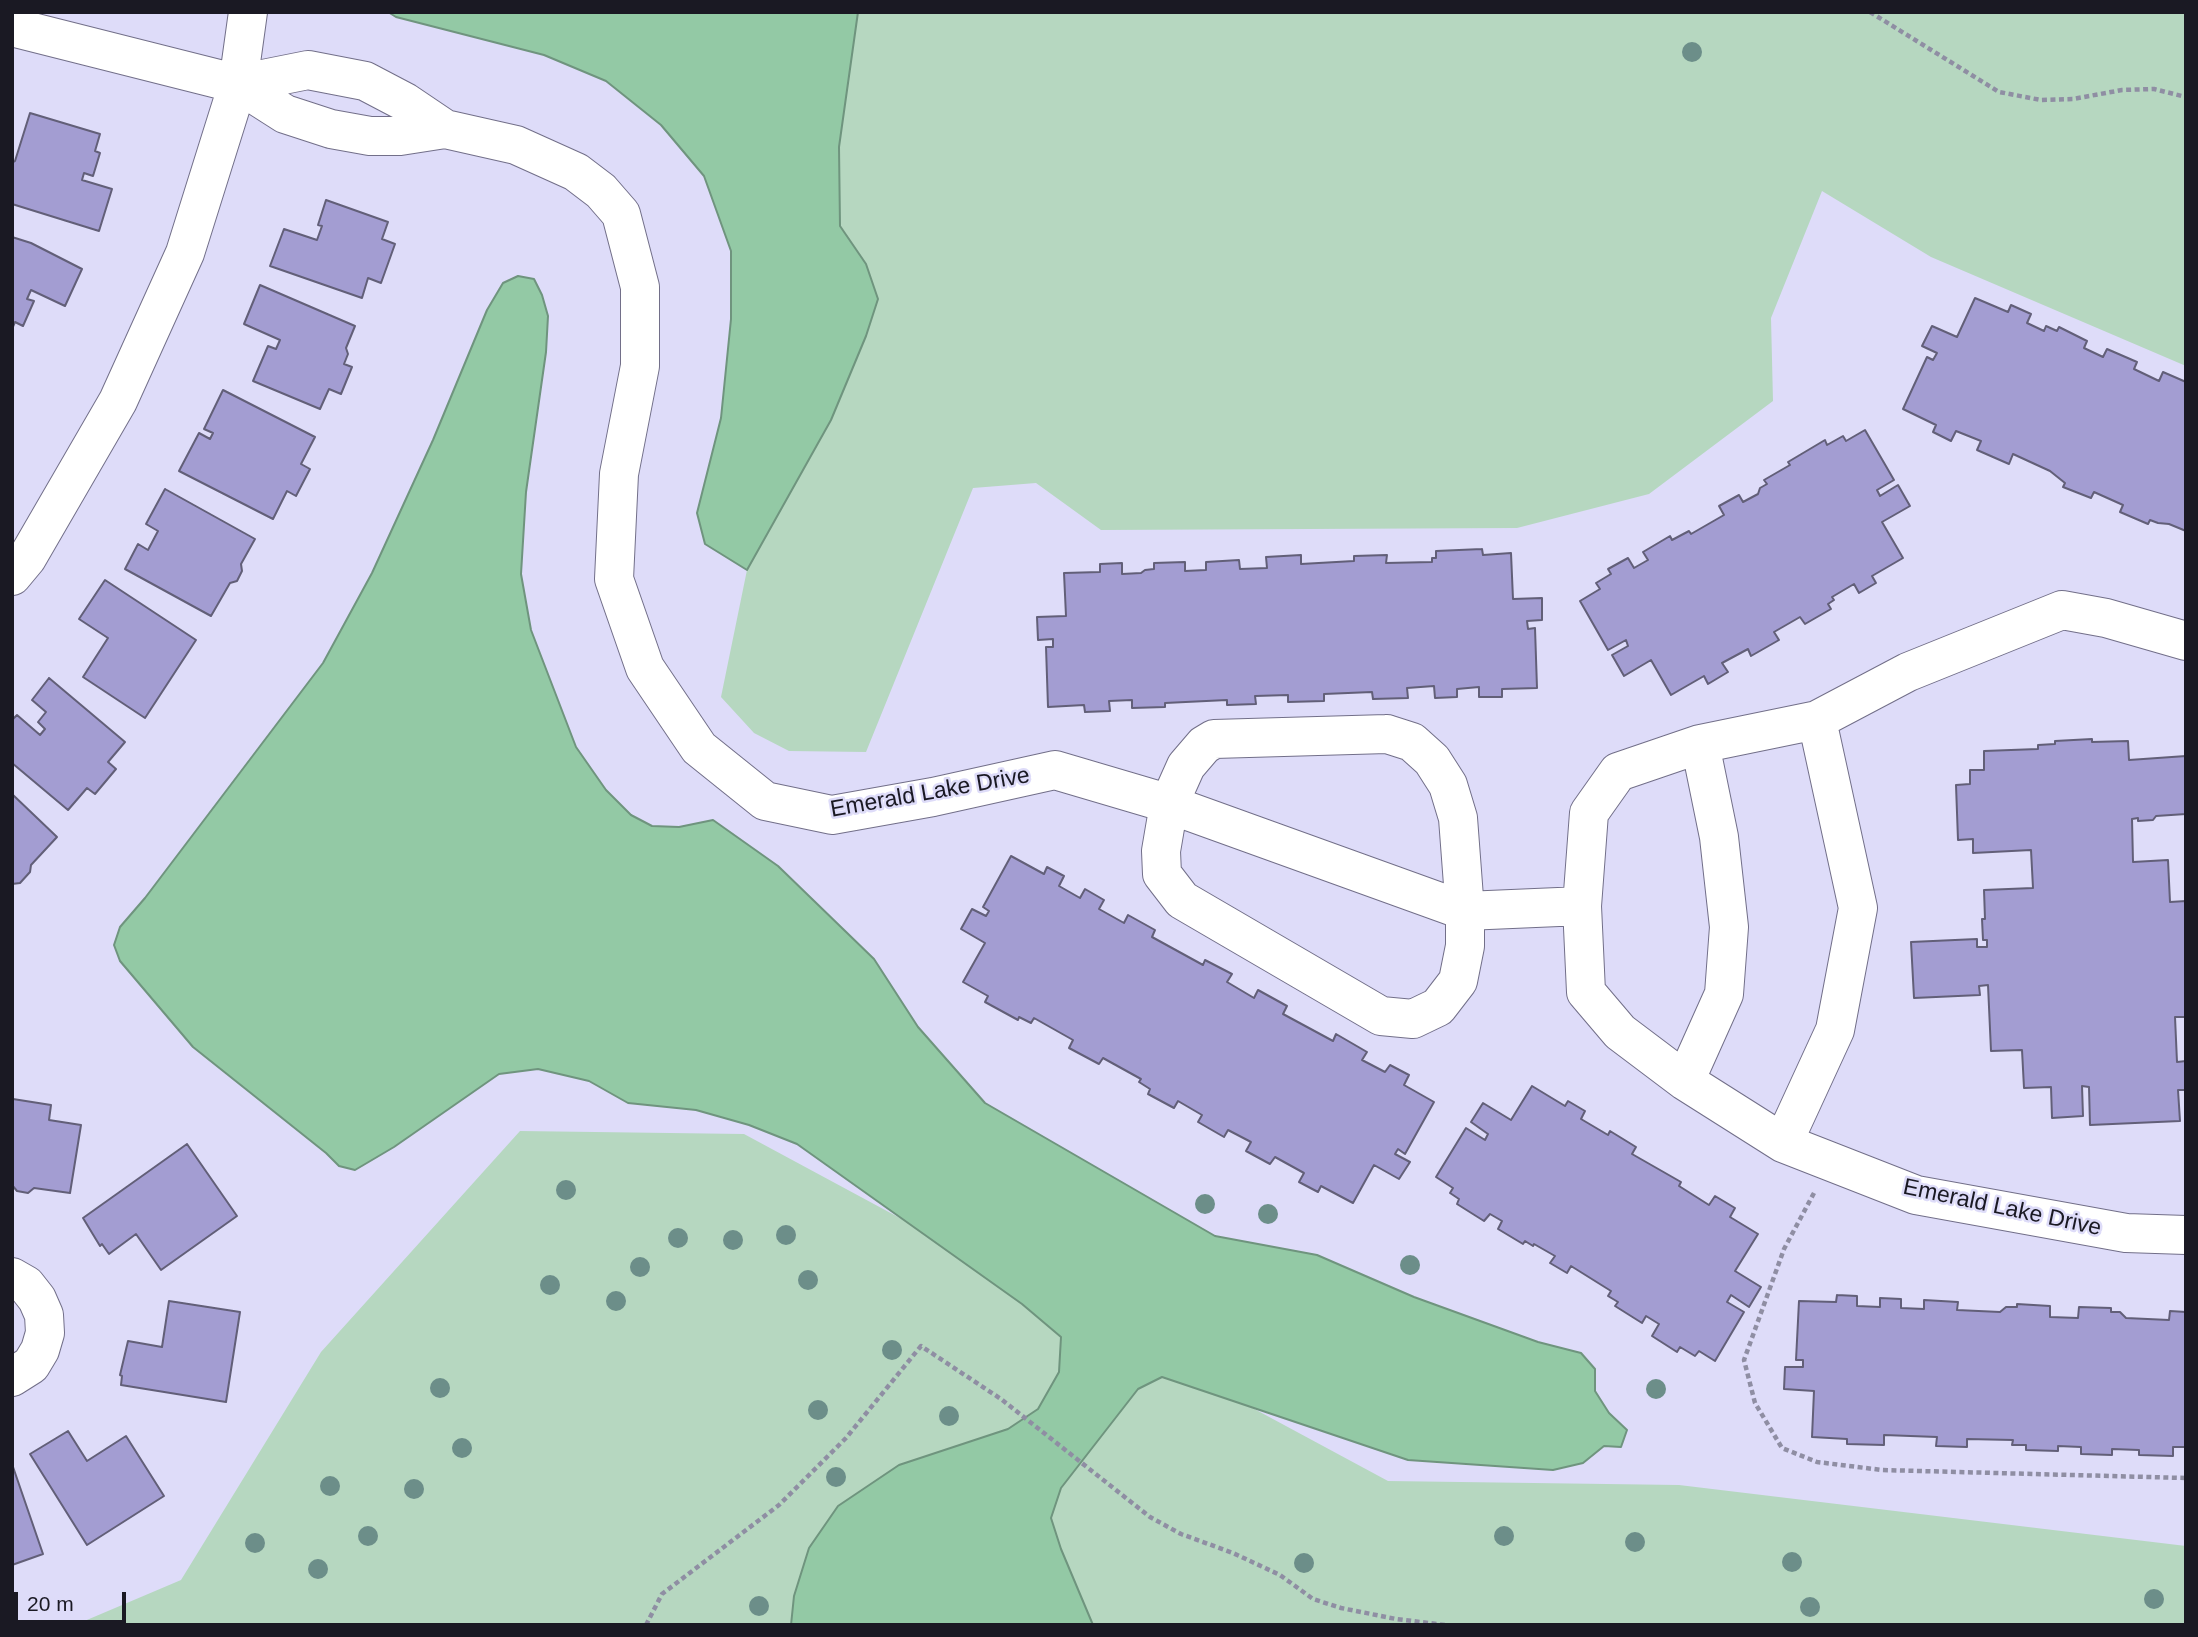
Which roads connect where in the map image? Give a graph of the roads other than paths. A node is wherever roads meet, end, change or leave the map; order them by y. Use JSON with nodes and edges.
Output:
{"nodes":[{"id":1,"x":248,"y":12,"type":"edge"},
{"id":2,"x":12,"y":27,"type":"edge"},
{"id":3,"x":239,"y":84,"type":"junction"},
{"id":4,"x":445,"y":130,"type":"junction"},
{"id":5,"x":12,"y":576,"type":"edge"},
{"id":6,"x":2186,"y":640,"type":"edge"},
{"id":7,"x":1817,"y":720,"type":"junction"},
{"id":8,"x":1700,"y":744,"type":"junction"},
{"id":9,"x":1169,"y":804,"type":"junction"},
{"id":10,"x":1582,"y":906,"type":"junction"},
{"id":11,"x":1465,"y":911,"type":"junction"},
{"id":12,"x":1685,"y":1082,"type":"junction"},
{"id":13,"x":1783,"y":1143,"type":"junction"},
{"id":14,"x":2186,"y":1235,"type":"edge"},
{"id":15,"x":12,"y":1277,"type":"edge"},
{"id":16,"x":12,"y":1377,"type":"edge"}],
"edges":[{"from":1,"to":3,"type":"street"},
{"from":2,"to":3,"type":"street","name":"Emerald Lake Drive"},
{"from":3,"to":4,"type":"street","name":"Emerald Lake Drive"},
{"from":3,"to":4,"type":"street","name":"Emerald Lake Drive"},
{"from":3,"to":5,"type":"street"},
{"from":4,"to":9,"type":"street","name":"Emerald Lake Drive"},
{"from":6,"to":7,"type":"street","name":"Emerald Lake Drive"},
{"from":7,"to":8,"type":"street","name":"Emerald Lake Drive"},
{"from":7,"to":13,"type":"street"},
{"from":8,"to":10,"type":"street","name":"Emerald Lake Drive"},
{"from":8,"to":12,"type":"street"},
{"from":9,"to":11,"type":"street","name":"Emerald Lake Drive"},
{"from":9,"to":11,"type":"street"},
{"from":9,"to":11,"type":"street"},
{"from":10,"to":11,"type":"street","name":"Emerald Lake Drive"},
{"from":10,"to":12,"type":"street","name":"Emerald Lake Drive"},
{"from":12,"to":13,"type":"street","name":"Emerald Lake Drive"},
{"from":13,"to":14,"type":"street","name":"Emerald Lake Drive"},
{"from":15,"to":16,"type":"street"}]}
